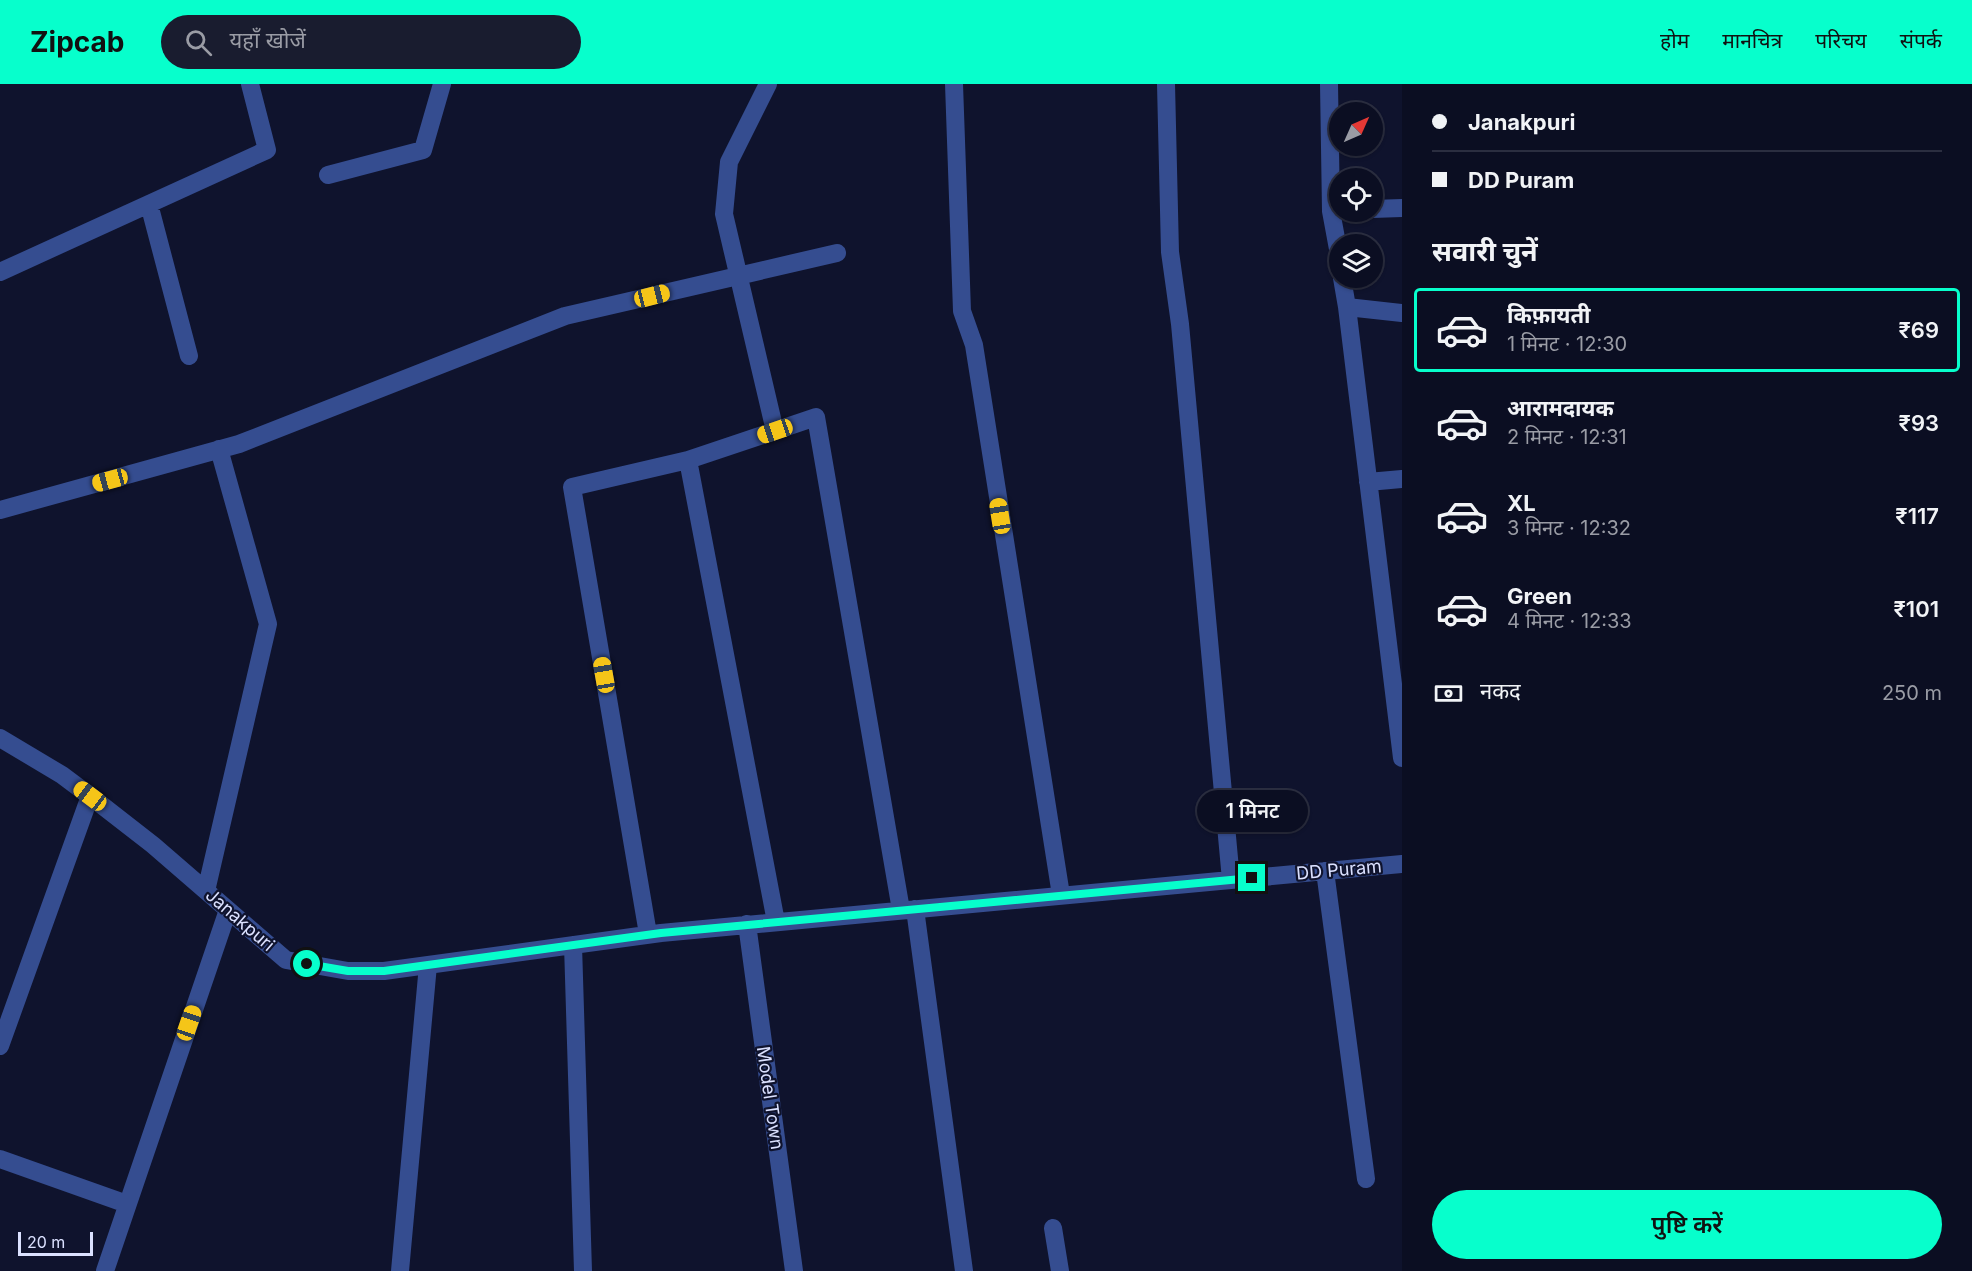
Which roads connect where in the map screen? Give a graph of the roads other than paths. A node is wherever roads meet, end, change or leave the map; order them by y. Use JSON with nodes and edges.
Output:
{"nodes":[{"id":1,"x":250,"y":84,"type":"edge"},
{"id":2,"x":442,"y":84,"type":"edge"},
{"id":3,"x":768,"y":84,"type":"edge"},
{"id":4,"x":954,"y":84,"type":"edge"},
{"id":5,"x":1166,"y":84,"type":"edge"},
{"id":6,"x":1329,"y":84,"type":"edge"},
{"id":7,"x":1333,"y":168,"type":"edge"},
{"id":8,"x":328,"y":175,"type":"dead end"},
{"id":9,"x":149,"y":204,"type":"junction"},
{"id":10,"x":1402,"y":208,"type":"edge"},
{"id":11,"x":1383,"y":209,"type":"edge"},
{"id":12,"x":837,"y":253,"type":"dead end"},
{"id":13,"x":0,"y":272,"type":"edge"},
{"id":14,"x":738,"y":275,"type":"junction"},
{"id":15,"x":1344,"y":288,"type":"edge"},
{"id":16,"x":1347,"y":307,"type":"junction"},
{"id":17,"x":1402,"y":313,"type":"edge"},
{"id":18,"x":189,"y":356,"type":"dead end"},
{"id":19,"x":775,"y":431,"type":"junction"},
{"id":20,"x":219,"y":449,"type":"junction"},
{"id":21,"x":688,"y":460,"type":"junction"},
{"id":22,"x":1402,"y":479,"type":"edge"},
{"id":23,"x":1368,"y":482,"type":"junction"},
{"id":24,"x":0,"y":510,"type":"edge"},
{"id":25,"x":1396,"y":665,"type":"edge"},
{"id":26,"x":0,"y":738,"type":"edge"},
{"id":27,"x":1402,"y":758,"type":"edge"},
{"id":28,"x":90,"y":796,"type":"junction"},
{"id":29,"x":1402,"y":864,"type":"edge"},
{"id":30,"x":1325,"y":871,"type":"junction"},
{"id":31,"x":1231,"y":880,"type":"junction"},
{"id":32,"x":206,"y":891,"type":"junction"},
{"id":33,"x":1061,"y":895,"type":"junction"},
{"id":34,"x":228,"y":910,"type":"junction"},
{"id":35,"x":908,"y":910,"type":"junction"},
{"id":36,"x":776,"y":922,"type":"junction"},
{"id":37,"x":747,"y":924,"type":"junction"},
{"id":38,"x":648,"y":934,"type":"junction"},
{"id":39,"x":573,"y":945,"type":"junction"},
{"id":40,"x":428,"y":965,"type":"junction"},
{"id":41,"x":0,"y":1046,"type":"edge"},
{"id":42,"x":0,"y":1159,"type":"edge"},
{"id":43,"x":1366,"y":1179,"type":"dead end"},
{"id":44,"x":127,"y":1204,"type":"junction"},
{"id":45,"x":1053,"y":1228,"type":"dead end"},
{"id":46,"x":105,"y":1271,"type":"edge"},
{"id":47,"x":400,"y":1271,"type":"edge"},
{"id":48,"x":583,"y":1271,"type":"edge"},
{"id":49,"x":794,"y":1271,"type":"edge"},
{"id":50,"x":964,"y":1271,"type":"edge"},
{"id":51,"x":1060,"y":1271,"type":"edge"}],
"edges":[{"from":1,"to":9,"type":"street"},
{"from":2,"to":8,"type":"street"},
{"from":3,"to":14,"type":"street"},
{"from":4,"to":33,"type":"street"},
{"from":5,"to":31,"type":"street"},
{"from":6,"to":7,"type":"street"},
{"from":9,"to":13,"type":"street"},
{"from":9,"to":18,"type":"street"},
{"from":10,"to":11,"type":"street"},
{"from":12,"to":14,"type":"street"},
{"from":14,"to":19,"type":"street"},
{"from":14,"to":20,"type":"street"},
{"from":15,"to":16,"type":"street"},
{"from":16,"to":17,"type":"street"},
{"from":16,"to":23,"type":"street"},
{"from":19,"to":21,"type":"street"},
{"from":19,"to":35,"type":"street"},
{"from":20,"to":24,"type":"street"},
{"from":20,"to":32,"type":"street"},
{"from":21,"to":36,"type":"street"},
{"from":21,"to":38,"type":"street"},
{"from":22,"to":23,"type":"street"},
{"from":23,"to":25,"type":"street"},
{"from":25,"to":27,"type":"street"},
{"from":26,"to":28,"type":"street","name":"Janakpuri"},
{"from":28,"to":32,"type":"street","name":"Janakpuri"},
{"from":28,"to":41,"type":"street"},
{"from":29,"to":30,"type":"street","name":"DD Puram"},
{"from":30,"to":31,"type":"street","name":"DD Puram"},
{"from":30,"to":43,"type":"street"},
{"from":31,"to":33,"type":"street","name":"DD Puram"},
{"from":32,"to":34,"type":"street","name":"Janakpuri"},
{"from":33,"to":35,"type":"street","name":"Janakpuri"},
{"from":34,"to":40,"type":"street","name":"Janakpuri"},
{"from":34,"to":44,"type":"street"},
{"from":35,"to":36,"type":"street","name":"Janakpuri"},
{"from":35,"to":50,"type":"street"},
{"from":36,"to":37,"type":"street","name":"Janakpuri"},
{"from":37,"to":38,"type":"street","name":"Janakpuri"},
{"from":37,"to":49,"type":"street","name":"Model Town"},
{"from":38,"to":39,"type":"street","name":"Janakpuri"},
{"from":39,"to":40,"type":"street","name":"Janakpuri"},
{"from":39,"to":48,"type":"street"},
{"from":40,"to":47,"type":"street"},
{"from":42,"to":44,"type":"street"},
{"from":44,"to":46,"type":"street"},
{"from":45,"to":51,"type":"street"}]}
